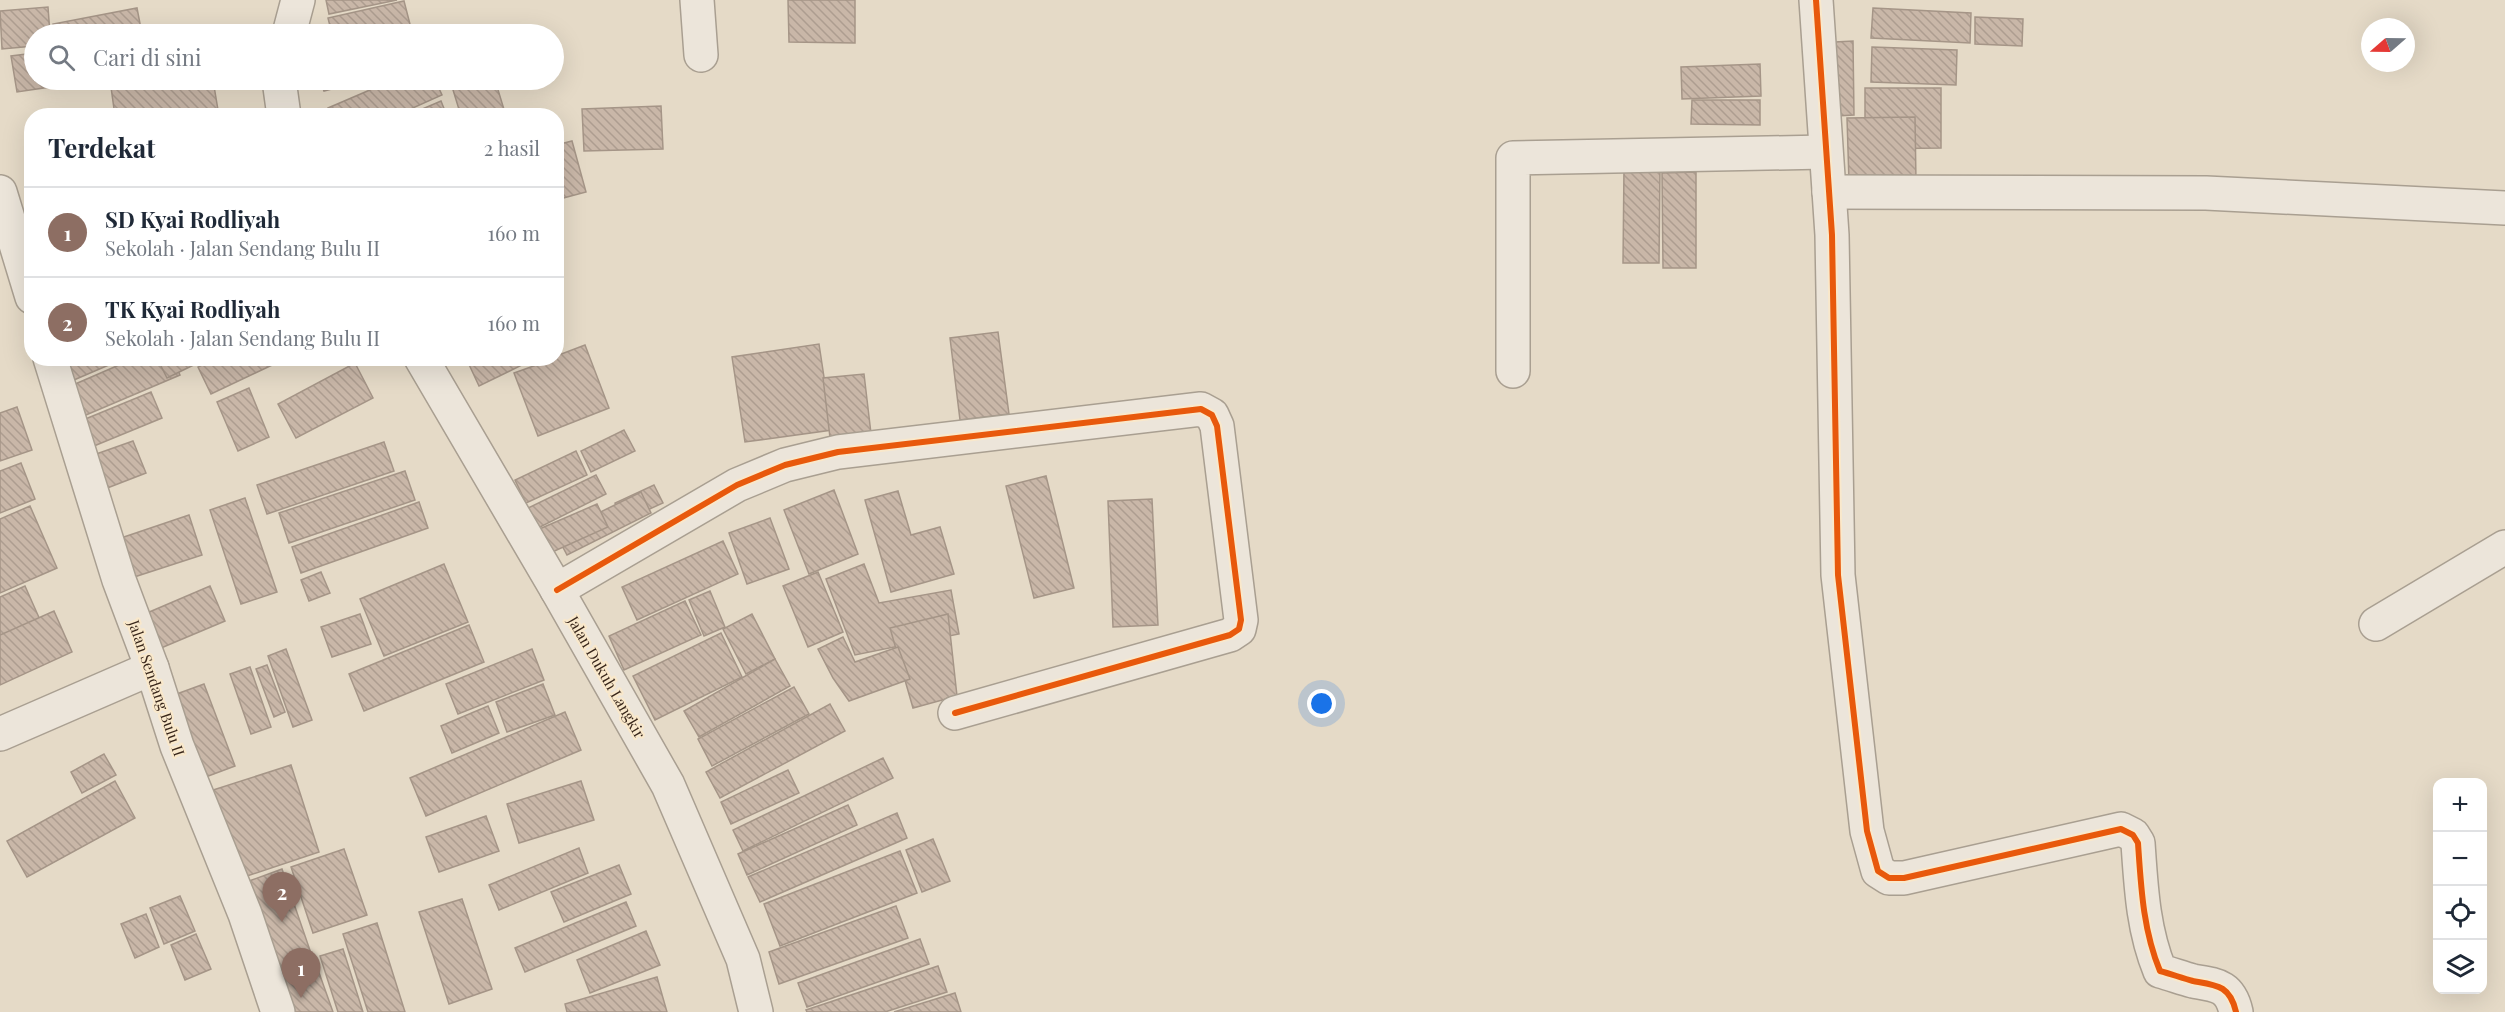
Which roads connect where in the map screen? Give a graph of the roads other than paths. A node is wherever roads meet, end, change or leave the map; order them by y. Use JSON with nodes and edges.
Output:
{"nodes":[{"id":1,"x":298,"y":0,"type":"edge"},
{"id":2,"x":697,"y":0,"type":"edge"},
{"id":3,"x":1816,"y":0,"type":"edge"},
{"id":4,"x":292,"y":24,"type":"edge"},
{"id":5,"x":701,"y":55,"type":"dead end"},
{"id":6,"x":280,"y":90,"type":"edge"},
{"id":7,"x":283,"y":108,"type":"edge"},
{"id":8,"x":1825,"y":152,"type":"junction"},
{"id":9,"x":0,"y":192,"type":"edge"},
{"id":10,"x":1829,"y":192,"type":"junction"},
{"id":11,"x":2505,"y":208,"type":"edge"},
{"id":12,"x":24,"y":271,"type":"edge"},
{"id":13,"x":52,"y":366,"type":"edge"},
{"id":14,"x":426,"y":366,"type":"edge"},
{"id":15,"x":1513,"y":371,"type":"dead end"},
{"id":16,"x":2505,"y":547,"type":"edge"},
{"id":17,"x":557,"y":590,"type":"junction"},
{"id":18,"x":2376,"y":624,"type":"dead end"},
{"id":19,"x":152,"y":668,"type":"junction"},
{"id":20,"x":955,"y":713,"type":"dead end"},
{"id":21,"x":0,"y":734,"type":"edge"},
{"id":22,"x":278,"y":1012,"type":"edge"},
{"id":23,"x":756,"y":1012,"type":"edge"},
{"id":24,"x":2236,"y":1012,"type":"edge"}],
"edges":[{"from":1,"to":4,"type":"street"},
{"from":2,"to":5,"type":"street"},
{"from":3,"to":8,"type":"street"},
{"from":6,"to":7,"type":"street"},
{"from":8,"to":10,"type":"street"},
{"from":8,"to":15,"type":"street"},
{"from":9,"to":12,"type":"street"},
{"from":10,"to":11,"type":"street"},
{"from":10,"to":24,"type":"street"},
{"from":13,"to":19,"type":"street","name":"Jalan Sendang Bulu II"},
{"from":14,"to":17,"type":"street","name":"Jalan Dukuh Langkir"},
{"from":16,"to":18,"type":"street"},
{"from":17,"to":20,"type":"street"},
{"from":17,"to":23,"type":"street","name":"Jalan Dukuh Langkir"},
{"from":19,"to":21,"type":"street"},
{"from":19,"to":22,"type":"street","name":"Jalan Sendang Bulu II"}]}
